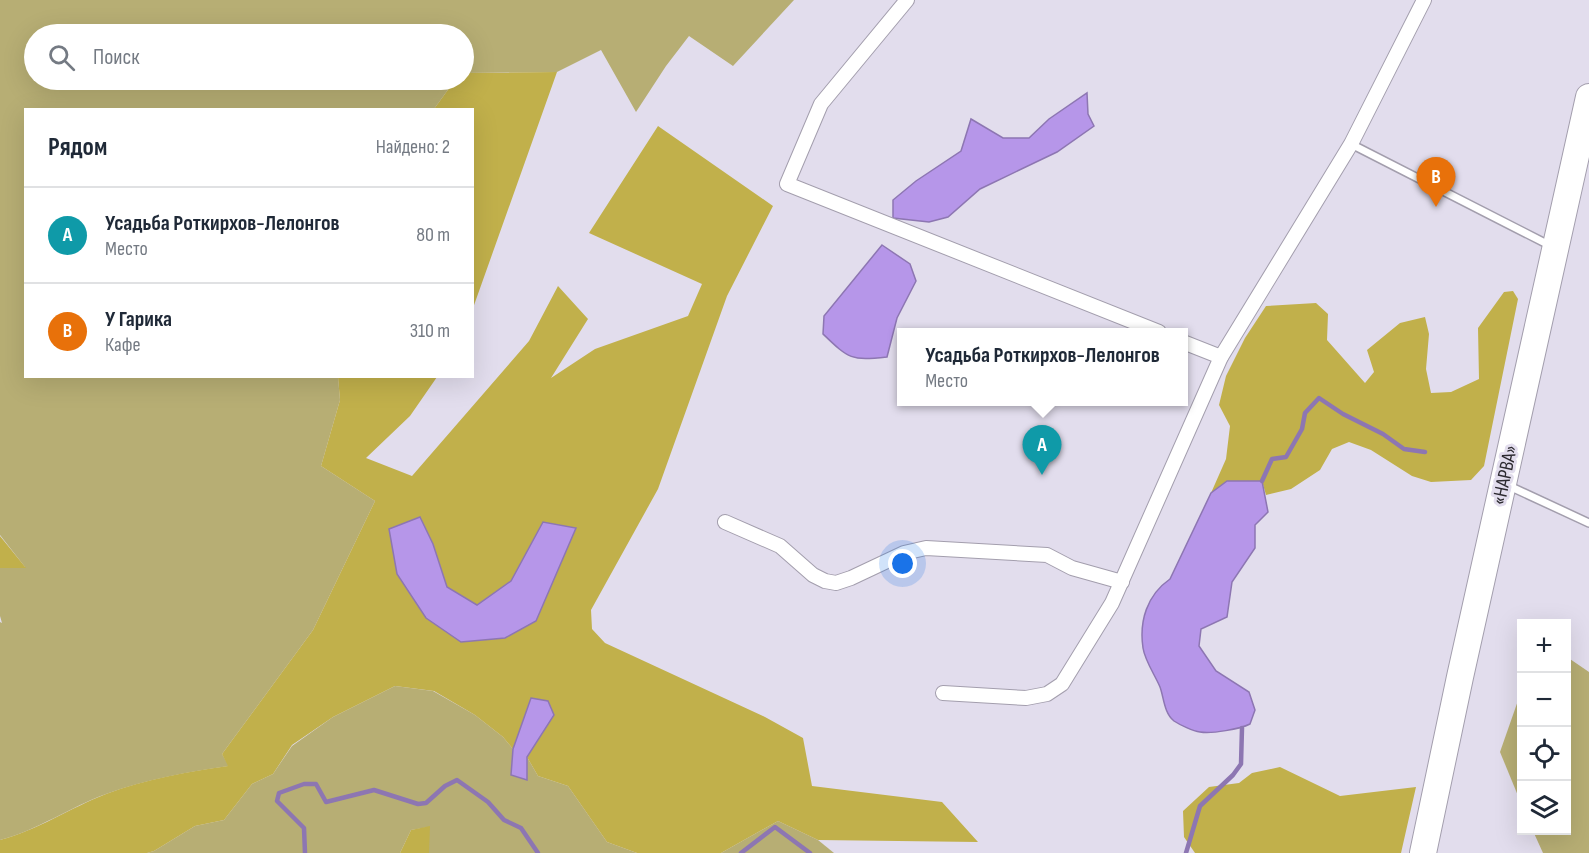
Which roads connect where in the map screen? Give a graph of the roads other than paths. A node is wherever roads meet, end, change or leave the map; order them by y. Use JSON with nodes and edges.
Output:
{"nodes":[{"id":1,"x":907,"y":0,"type":"edge"},
{"id":2,"x":1424,"y":0,"type":"edge"},
{"id":3,"x":1589,"y":97,"type":"edge"},
{"id":4,"x":1352,"y":144,"type":"junction"},
{"id":5,"x":1556,"y":248,"type":"junction"},
{"id":6,"x":1147,"y":328,"type":"edge"},
{"id":7,"x":1188,"y":344,"type":"edge"},
{"id":8,"x":1221,"y":357,"type":"junction"},
{"id":9,"x":1503,"y":483,"type":"junction"},
{"id":10,"x":725,"y":522,"type":"dead end"},
{"id":11,"x":1589,"y":523,"type":"edge"},
{"id":12,"x":1122,"y":582,"type":"junction"},
{"id":13,"x":943,"y":693,"type":"dead end"},
{"id":14,"x":1423,"y":853,"type":"edge"}],
"edges":[{"from":1,"to":6,"type":"street"},
{"from":2,"to":4,"type":"street"},
{"from":3,"to":5,"type":"highway","name":"«НАРВА»"},
{"from":4,"to":5,"type":"lane"},
{"from":4,"to":8,"type":"street"},
{"from":5,"to":9,"type":"highway","name":"«НАРВА»"},
{"from":7,"to":8,"type":"street"},
{"from":8,"to":12,"type":"street"},
{"from":9,"to":11,"type":"lane"},
{"from":9,"to":14,"type":"highway","name":"«НАРВА»"},
{"from":10,"to":12,"type":"street"},
{"from":12,"to":13,"type":"street"}]}
